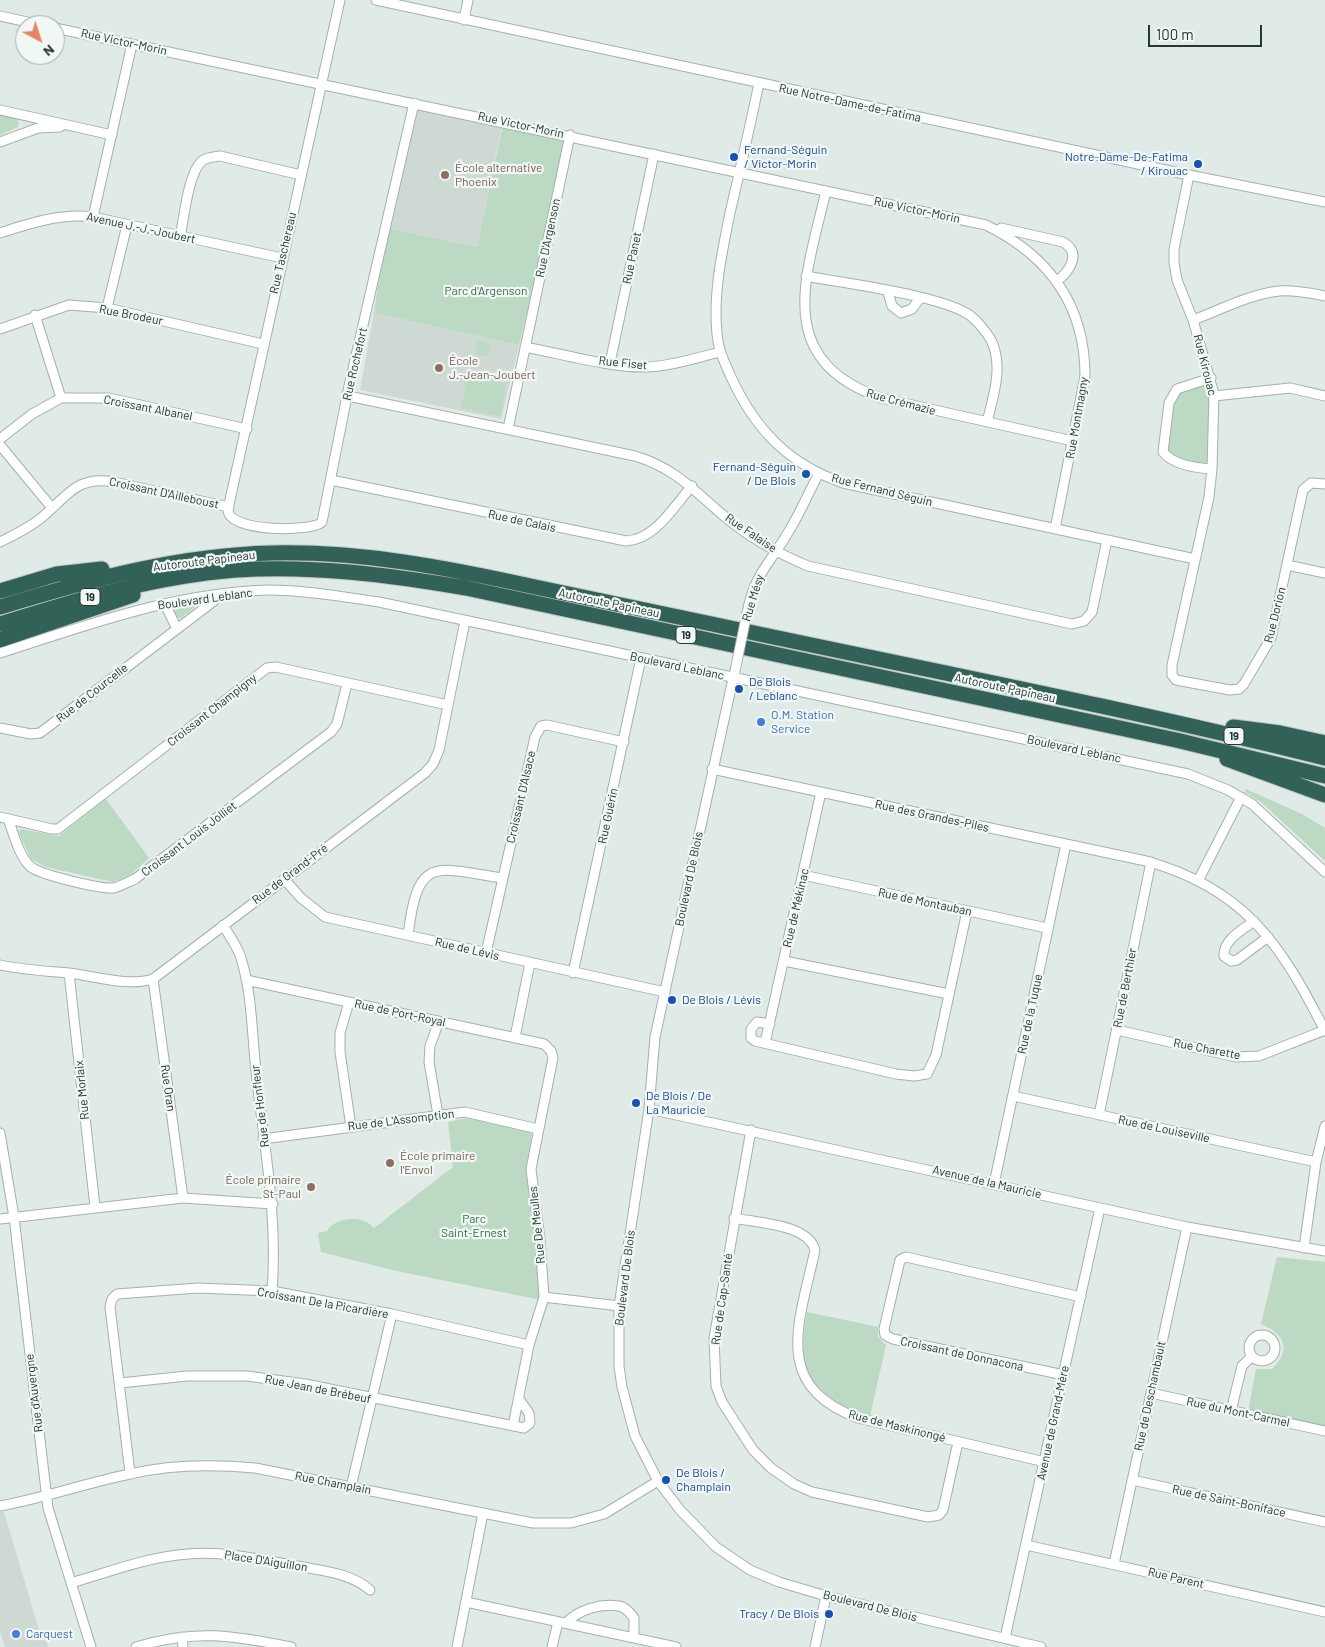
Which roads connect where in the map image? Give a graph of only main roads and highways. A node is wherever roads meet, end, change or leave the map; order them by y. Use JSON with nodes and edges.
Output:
{"nodes":[{"id":1,"x":178,"y":562,"type":"junction"},
{"id":2,"x":182,"y":577,"type":"junction"},
{"id":3,"x":0,"y":591,"type":"edge"},
{"id":4,"x":0,"y":607,"type":"edge"},
{"id":5,"x":0,"y":624,"type":"edge"},
{"id":6,"x":0,"y":640,"type":"edge"},
{"id":7,"x":1142,"y":716,"type":"junction"},
{"id":8,"x":1176,"y":740,"type":"junction"},
{"id":9,"x":1325,"y":743,"type":"edge"},
{"id":10,"x":1325,"y":758,"type":"edge"},
{"id":11,"x":1325,"y":776,"type":"edge"},
{"id":12,"x":1325,"y":795,"type":"edge"}],
"edges":[{"from":1,"to":3,"type":"highway"},
{"from":1,"to":4,"type":"highway","name":"Autoroute Papineau","number":"19"},
{"from":1,"to":7,"type":"highway","name":"Autoroute Papineau","number":"19"},
{"from":2,"to":5,"type":"highway","name":"Autoroute Papineau","number":"19"},
{"from":2,"to":6,"type":"highway"},
{"from":2,"to":8,"type":"highway","name":"Autoroute Papineau","number":"19"},
{"from":7,"to":9,"type":"highway"},
{"from":7,"to":10,"type":"highway","name":"Autoroute Papineau","number":"19"},
{"from":8,"to":11,"type":"highway","name":"Autoroute Papineau","number":"19"},
{"from":8,"to":12,"type":"highway"}]}
